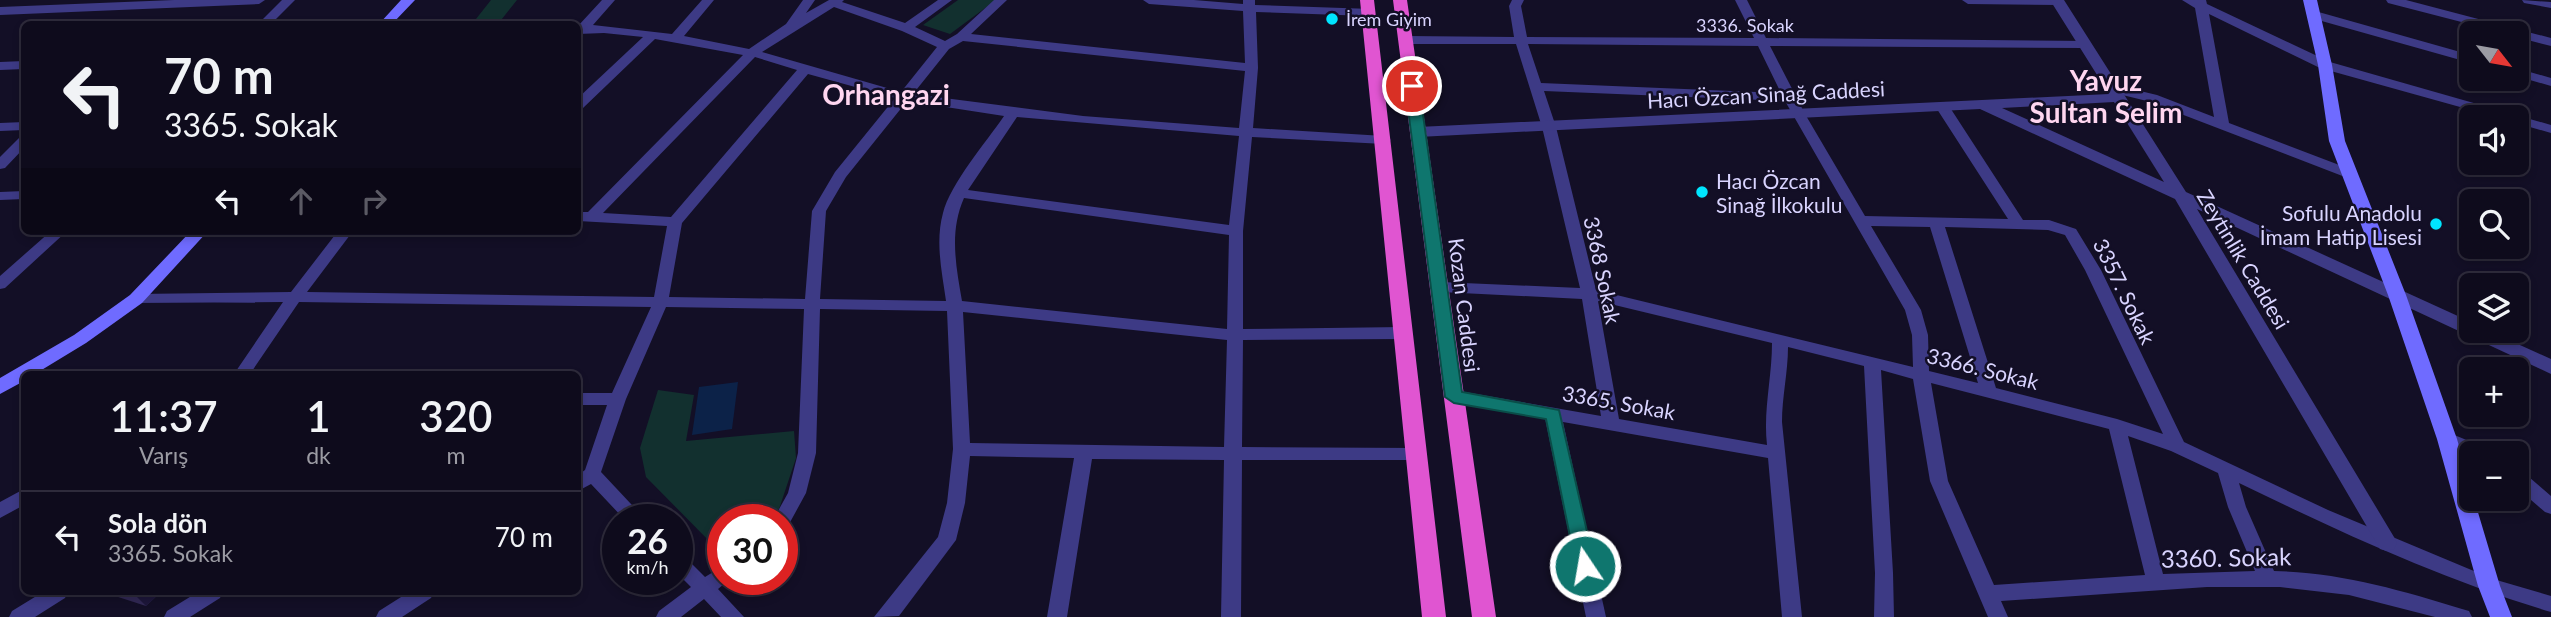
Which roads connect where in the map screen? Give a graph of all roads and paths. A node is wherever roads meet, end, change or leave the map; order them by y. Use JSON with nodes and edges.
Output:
{"nodes":[{"id":1,"x":259,"y":0,"type":"edge"},
{"id":2,"x":289,"y":0,"type":"edge"},
{"id":3,"x":408,"y":0,"type":"edge"},
{"id":4,"x":609,"y":0,"type":"edge"},
{"id":5,"x":708,"y":0,"type":"edge"},
{"id":6,"x":809,"y":0,"type":"edge"},
{"id":7,"x":946,"y":0,"type":"edge"},
{"id":8,"x":1001,"y":0,"type":"edge"},
{"id":9,"x":1149,"y":0,"type":"edge"},
{"id":10,"x":1400,"y":0,"type":"edge"},
{"id":11,"x":1518,"y":0,"type":"edge"},
{"id":12,"x":1741,"y":0,"type":"edge"},
{"id":13,"x":1968,"y":0,"type":"edge"},
{"id":14,"x":2188,"y":0,"type":"edge"},
{"id":15,"x":2392,"y":0,"type":"edge"},
{"id":16,"x":2528,"y":0,"type":"edge"},
{"id":17,"x":2057,"y":1,"type":"edge"},
{"id":18,"x":194,"y":2,"type":"edge"},
{"id":19,"x":836,"y":2,"type":"edge"},
{"id":20,"x":2201,"y":3,"type":"edge"},
{"id":21,"x":1249,"y":4,"type":"edge"},
{"id":22,"x":2549,"y":4,"type":"edge"},
{"id":23,"x":1368,"y":6,"type":"edge"},
{"id":24,"x":2312,"y":8,"type":"edge"},
{"id":25,"x":0,"y":11,"type":"edge"},
{"id":26,"x":267,"y":21,"type":"edge"},
{"id":27,"x":388,"y":21,"type":"edge"},
{"id":28,"x":791,"y":26,"type":"junction"},
{"id":29,"x":581,"y":28,"type":"edge"},
{"id":30,"x":905,"y":28,"type":"junction"},
{"id":31,"x":581,"y":29,"type":"edge"},
{"id":32,"x":652,"y":36,"type":"junction"},
{"id":33,"x":961,"y":37,"type":"junction"},
{"id":34,"x":675,"y":39,"type":"junction"},
{"id":35,"x":1406,"y":40,"type":"junction"},
{"id":36,"x":1521,"y":41,"type":"junction"},
{"id":37,"x":2551,"y":42,"type":"edge"},
{"id":38,"x":1762,"y":43,"type":"junction"},
{"id":39,"x":2084,"y":44,"type":"junction"},
{"id":40,"x":945,"y":46,"type":"junction"},
{"id":41,"x":754,"y":51,"type":"junction"},
{"id":42,"x":2459,"y":55,"type":"edge"},
{"id":43,"x":21,"y":65,"type":"edge"},
{"id":44,"x":2325,"y":65,"type":"junction"},
{"id":45,"x":0,"y":66,"type":"edge"},
{"id":46,"x":1252,"y":68,"type":"junction"},
{"id":47,"x":804,"y":70,"type":"junction"},
{"id":48,"x":2529,"y":76,"type":"edge"},
{"id":49,"x":2551,"y":82,"type":"edge"},
{"id":50,"x":1535,"y":87,"type":"junction"},
{"id":51,"x":2113,"y":93,"type":"junction"},
{"id":52,"x":902,"y":96,"type":"junction"},
{"id":53,"x":1789,"y":97,"type":"junction"},
{"id":54,"x":581,"y":101,"type":"edge"},
{"id":55,"x":1978,"y":103,"type":"junction"},
{"id":56,"x":2468,"y":105,"type":"edge"},
{"id":57,"x":1942,"y":106,"type":"junction"},
{"id":58,"x":1013,"y":113,"type":"junction"},
{"id":59,"x":1798,"y":114,"type":"junction"},
{"id":60,"x":2529,"y":123,"type":"edge"},
{"id":61,"x":2222,"y":124,"type":"junction"},
{"id":62,"x":21,"y":126,"type":"edge"},
{"id":63,"x":0,"y":127,"type":"edge"},
{"id":64,"x":1549,"y":127,"type":"junction"},
{"id":65,"x":2551,"y":129,"type":"edge"},
{"id":66,"x":1418,"y":132,"type":"junction"},
{"id":67,"x":1245,"y":134,"type":"junction"},
{"id":68,"x":1384,"y":140,"type":"junction"},
{"id":69,"x":21,"y":144,"type":"edge"},
{"id":70,"x":0,"y":165,"type":"edge"},
{"id":71,"x":2350,"y":174,"type":"junction"},
{"id":72,"x":959,"y":193,"type":"junction"},
{"id":73,"x":2179,"y":193,"type":"junction"},
{"id":74,"x":21,"y":195,"type":"edge"},
{"id":75,"x":0,"y":197,"type":"edge"},
{"id":76,"x":585,"y":216,"type":"edge"},
{"id":77,"x":1861,"y":221,"type":"junction"},
{"id":78,"x":675,"y":222,"type":"junction"},
{"id":79,"x":1936,"y":222,"type":"junction"},
{"id":80,"x":2018,"y":224,"type":"junction"},
{"id":81,"x":1236,"y":231,"type":"junction"},
{"id":82,"x":55,"y":235,"type":"edge"},
{"id":83,"x":196,"y":235,"type":"edge"},
{"id":84,"x":343,"y":235,"type":"edge"},
{"id":85,"x":0,"y":284,"type":"edge"},
{"id":86,"x":1441,"y":287,"type":"junction"},
{"id":87,"x":1589,"y":294,"type":"junction"},
{"id":88,"x":2397,"y":295,"type":"junction"},
{"id":89,"x":295,"y":297,"type":"junction"},
{"id":90,"x":136,"y":299,"type":"junction"},
{"id":91,"x":812,"y":303,"type":"junction"},
{"id":92,"x":660,"y":304,"type":"junction"},
{"id":93,"x":955,"y":306,"type":"junction"},
{"id":94,"x":2459,"y":324,"type":"edge"},
{"id":95,"x":1404,"y":333,"type":"junction"},
{"id":96,"x":1233,"y":335,"type":"junction"},
{"id":97,"x":1780,"y":340,"type":"junction"},
{"id":98,"x":2500,"y":343,"type":"edge"},
{"id":99,"x":1872,"y":363,"type":"junction"},
{"id":100,"x":2551,"y":367,"type":"edge"},
{"id":101,"x":27,"y":371,"type":"edge"},
{"id":102,"x":244,"y":371,"type":"edge"},
{"id":103,"x":21,"y":374,"type":"edge"},
{"id":104,"x":1921,"y":376,"type":"junction"},
{"id":105,"x":0,"y":387,"type":"edge"},
{"id":106,"x":1989,"y":393,"type":"junction"},
{"id":107,"x":1454,"y":397,"type":"junction"},
{"id":108,"x":581,"y":399,"type":"edge"},
{"id":109,"x":618,"y":399,"type":"junction"},
{"id":110,"x":1553,"y":414,"type":"junction"},
{"id":111,"x":1611,"y":424,"type":"junction"},
{"id":112,"x":2117,"y":425,"type":"junction"},
{"id":113,"x":2447,"y":439,"type":"junction"},
{"id":114,"x":2459,"y":444,"type":"edge"},
{"id":115,"x":2177,"y":446,"type":"junction"},
{"id":116,"x":962,"y":449,"type":"junction"},
{"id":117,"x":1084,"y":452,"type":"junction"},
{"id":118,"x":1776,"y":453,"type":"junction"},
{"id":119,"x":1234,"y":454,"type":"junction"},
{"id":120,"x":1418,"y":455,"type":"junction"},
{"id":121,"x":2226,"y":469,"type":"junction"},
{"id":122,"x":585,"y":479,"type":"edge"},
{"id":123,"x":2529,"y":488,"type":"edge"},
{"id":124,"x":21,"y":498,"type":"edge"},
{"id":125,"x":617,"y":504,"type":"edge"},
{"id":126,"x":791,"y":504,"type":"edge"},
{"id":127,"x":2551,"y":507,"type":"edge"},
{"id":128,"x":0,"y":511,"type":"edge"},
{"id":129,"x":2387,"y":544,"type":"junction"},
{"id":130,"x":693,"y":577,"type":"edge"},
{"id":131,"x":2268,"y":578,"type":"junction"},
{"id":132,"x":2156,"y":582,"type":"junction"},
{"id":133,"x":2489,"y":586,"type":"junction"},
{"id":134,"x":705,"y":589,"type":"junction"},
{"id":135,"x":1987,"y":593,"type":"junction"},
{"id":136,"x":53,"y":595,"type":"edge"},
{"id":137,"x":209,"y":595,"type":"edge"},
{"id":138,"x":419,"y":595,"type":"edge"},
{"id":139,"x":2551,"y":604,"type":"edge"},
{"id":140,"x":889,"y":615,"type":"edge"},
{"id":141,"x":19,"y":617,"type":"edge"},
{"id":142,"x":174,"y":617,"type":"edge"},
{"id":143,"x":386,"y":617,"type":"edge"},
{"id":144,"x":666,"y":617,"type":"edge"},
{"id":145,"x":734,"y":617,"type":"edge"},
{"id":146,"x":1057,"y":617,"type":"edge"},
{"id":147,"x":1231,"y":617,"type":"edge"},
{"id":148,"x":1434,"y":617,"type":"edge"},
{"id":149,"x":1483,"y":617,"type":"edge"},
{"id":150,"x":1596,"y":617,"type":"edge"},
{"id":151,"x":1792,"y":617,"type":"edge"},
{"id":152,"x":1884,"y":617,"type":"edge"},
{"id":153,"x":1998,"y":617,"type":"edge"},
{"id":154,"x":2462,"y":617,"type":"edge"},
{"id":155,"x":2501,"y":617,"type":"edge"}],
"edges":[{"from":1,"to":18,"type":"street"},
{"from":2,"to":26,"type":"street"},
{"from":3,"to":27,"type":"main road"},
{"from":4,"to":29,"type":"street"},
{"from":5,"to":34,"type":"street"},
{"from":6,"to":28,"type":"street"},
{"from":7,"to":30,"type":"street"},
{"from":8,"to":33,"type":"street"},
{"from":9,"to":21,"type":"street"},
{"from":10,"to":35,"type":"highway","name":"Kozan Caddesi"},
{"from":11,"to":36,"type":"street","name":"3368 Sokak"},
{"from":12,"to":38,"type":"street"},
{"from":13,"to":17,"type":"street"},
{"from":14,"to":20,"type":"street"},
{"from":15,"to":37,"type":"street"},
{"from":16,"to":22,"type":"street"},
{"from":17,"to":39,"type":"street","name":"Zeytinlik Caddesi"},
{"from":18,"to":25,"type":"street"},
{"from":19,"to":28,"type":"street"},
{"from":19,"to":30,"type":"street"},
{"from":20,"to":44,"type":"street"},
{"from":20,"to":61,"type":"street"},
{"from":21,"to":23,"type":"street"},
{"from":21,"to":46,"type":"street"},
{"from":23,"to":68,"type":"highway"},
{"from":24,"to":42,"type":"street"},
{"from":24,"to":44,"type":"main road"},
{"from":28,"to":41,"type":"street"},
{"from":30,"to":40,"type":"street"},
{"from":31,"to":32,"type":"street"},
{"from":32,"to":34,"type":"street"},
{"from":32,"to":54,"type":"street"},
{"from":33,"to":40,"type":"street"},
{"from":33,"to":46,"type":"street"},
{"from":34,"to":41,"type":"street"},
{"from":35,"to":36,"type":"street","name":"3336. Sokak"},
{"from":35,"to":66,"type":"highway","name":"Kozan Caddesi"},
{"from":36,"to":38,"type":"street","name":"3336. Sokak"},
{"from":36,"to":50,"type":"street","name":"3368 Sokak"},
{"from":38,"to":39,"type":"street","name":"3336. Sokak"},
{"from":38,"to":53,"type":"street"},
{"from":39,"to":51,"type":"street","name":"Zeytinlik Caddesi"},
{"from":40,"to":52,"type":"street"},
{"from":41,"to":47,"type":"street"},
{"from":41,"to":76,"type":"street"},
{"from":43,"to":45,"type":"street"},
{"from":44,"to":56,"type":"street"},
{"from":44,"to":71,"type":"main road"},
{"from":46,"to":67,"type":"street"},
{"from":47,"to":52,"type":"street"},
{"from":47,"to":78,"type":"street"},
{"from":48,"to":49,"type":"street"},
{"from":50,"to":53,"type":"street"},
{"from":50,"to":64,"type":"street","name":"3368 Sokak"},
{"from":51,"to":55,"type":"street","name":"Hacı Özcan Sinağ Caddesi"},
{"from":51,"to":61,"type":"street"},
{"from":51,"to":73,"type":"street","name":"Zeytinlik Caddesi"},
{"from":52,"to":58,"type":"street"},
{"from":52,"to":91,"type":"street"},
{"from":53,"to":59,"type":"street"},
{"from":55,"to":57,"type":"street","name":"Hacı Özcan Sinağ Caddesi"},
{"from":55,"to":73,"type":"street"},
{"from":57,"to":59,"type":"street","name":"Hacı Özcan Sinağ Caddesi"},
{"from":57,"to":80,"type":"street"},
{"from":58,"to":67,"type":"street"},
{"from":58,"to":72,"type":"street"},
{"from":59,"to":64,"type":"street","name":"Hacı Özcan Sinağ Caddesi"},
{"from":59,"to":77,"type":"street"},
{"from":60,"to":65,"type":"street"},
{"from":61,"to":71,"type":"street"},
{"from":62,"to":63,"type":"street"},
{"from":64,"to":66,"type":"street","name":"Hacı Özcan Sinağ Caddesi"},
{"from":64,"to":87,"type":"street","name":"3368 Sokak"},
{"from":66,"to":86,"type":"highway","name":"Kozan Caddesi"},
{"from":67,"to":68,"type":"street"},
{"from":67,"to":81,"type":"street"},
{"from":68,"to":95,"type":"highway"},
{"from":69,"to":70,"type":"street"},
{"from":71,"to":88,"type":"main road"},
{"from":72,"to":81,"type":"street"},
{"from":72,"to":93,"type":"street"},
{"from":73,"to":88,"type":"street"},
{"from":73,"to":129,"type":"street","name":"Zeytinlik Caddesi"},
{"from":74,"to":75,"type":"street"},
{"from":76,"to":78,"type":"street"},
{"from":77,"to":79,"type":"street","name":"3357. Sokak"},
{"from":77,"to":104,"type":"street"},
{"from":78,"to":92,"type":"street"},
{"from":79,"to":80,"type":"street","name":"3357. Sokak"},
{"from":79,"to":106,"type":"street"},
{"from":80,"to":115,"type":"street","name":"3357. Sokak"},
{"from":81,"to":96,"type":"street"},
{"from":82,"to":85,"type":"street"},
{"from":83,"to":90,"type":"main road"},
{"from":84,"to":89,"type":"street"},
{"from":86,"to":87,"type":"street","name":"3366. Sokak"},
{"from":86,"to":107,"type":"highway","name":"Kozan Caddesi"},
{"from":87,"to":97,"type":"street","name":"3366. Sokak"},
{"from":87,"to":111,"type":"street","name":"3368 Sokak"},
{"from":88,"to":94,"type":"street"},
{"from":88,"to":113,"type":"main road"},
{"from":89,"to":90,"type":"street"},
{"from":89,"to":92,"type":"street"},
{"from":89,"to":102,"type":"street"},
{"from":90,"to":101,"type":"main road"},
{"from":91,"to":92,"type":"street"},
{"from":91,"to":93,"type":"street"},
{"from":91,"to":126,"type":"street"},
{"from":92,"to":109,"type":"street"},
{"from":93,"to":96,"type":"street"},
{"from":93,"to":116,"type":"street"},
{"from":95,"to":96,"type":"street"},
{"from":95,"to":120,"type":"highway"},
{"from":96,"to":119,"type":"street"},
{"from":97,"to":99,"type":"street","name":"3366. Sokak"},
{"from":97,"to":118,"type":"street"},
{"from":98,"to":100,"type":"street"},
{"from":99,"to":104,"type":"street","name":"3366. Sokak"},
{"from":99,"to":152,"type":"street"},
{"from":103,"to":105,"type":"main road"},
{"from":104,"to":106,"type":"street","name":"3366. Sokak"},
{"from":104,"to":135,"type":"street"},
{"from":106,"to":112,"type":"street","name":"3366. Sokak"},
{"from":107,"to":110,"type":"street","name":"3365. Sokak"},
{"from":107,"to":149,"type":"highway","name":"Kozan Caddesi"},
{"from":108,"to":109,"type":"street"},
{"from":109,"to":122,"type":"street"},
{"from":110,"to":111,"type":"street","name":"3365. Sokak"},
{"from":110,"to":150,"type":"street"},
{"from":111,"to":118,"type":"street","name":"3365. Sokak"},
{"from":112,"to":115,"type":"street","name":"3366. Sokak"},
{"from":112,"to":132,"type":"street"},
{"from":113,"to":114,"type":"street"},
{"from":113,"to":133,"type":"main road"},
{"from":115,"to":121,"type":"street","name":"3366. Sokak"},
{"from":116,"to":117,"type":"street"},
{"from":116,"to":140,"type":"street"},
{"from":117,"to":119,"type":"street"},
{"from":117,"to":146,"type":"street"},
{"from":118,"to":151,"type":"street"},
{"from":119,"to":120,"type":"street"},
{"from":119,"to":147,"type":"street"},
{"from":120,"to":148,"type":"highway"},
{"from":121,"to":129,"type":"street","name":"3366. Sokak"},
{"from":121,"to":131,"type":"street"},
{"from":122,"to":125,"type":"street"},
{"from":123,"to":127,"type":"street"},
{"from":124,"to":128,"type":"street"},
{"from":129,"to":133,"type":"street","name":"3366. Sokak"},
{"from":130,"to":134,"type":"street"},
{"from":131,"to":132,"type":"street","name":"3360. Sokak"},
{"from":131,"to":154,"type":"street","name":"3360. Sokak"},
{"from":132,"to":135,"type":"street","name":"3360. Sokak"},
{"from":133,"to":139,"type":"street","name":"3366. Sokak"},
{"from":133,"to":155,"type":"main road"},
{"from":134,"to":144,"type":"street"},
{"from":134,"to":145,"type":"street"},
{"from":135,"to":153,"type":"street"},
{"from":136,"to":141,"type":"street"},
{"from":137,"to":142,"type":"street"},
{"from":138,"to":143,"type":"street"}]}
